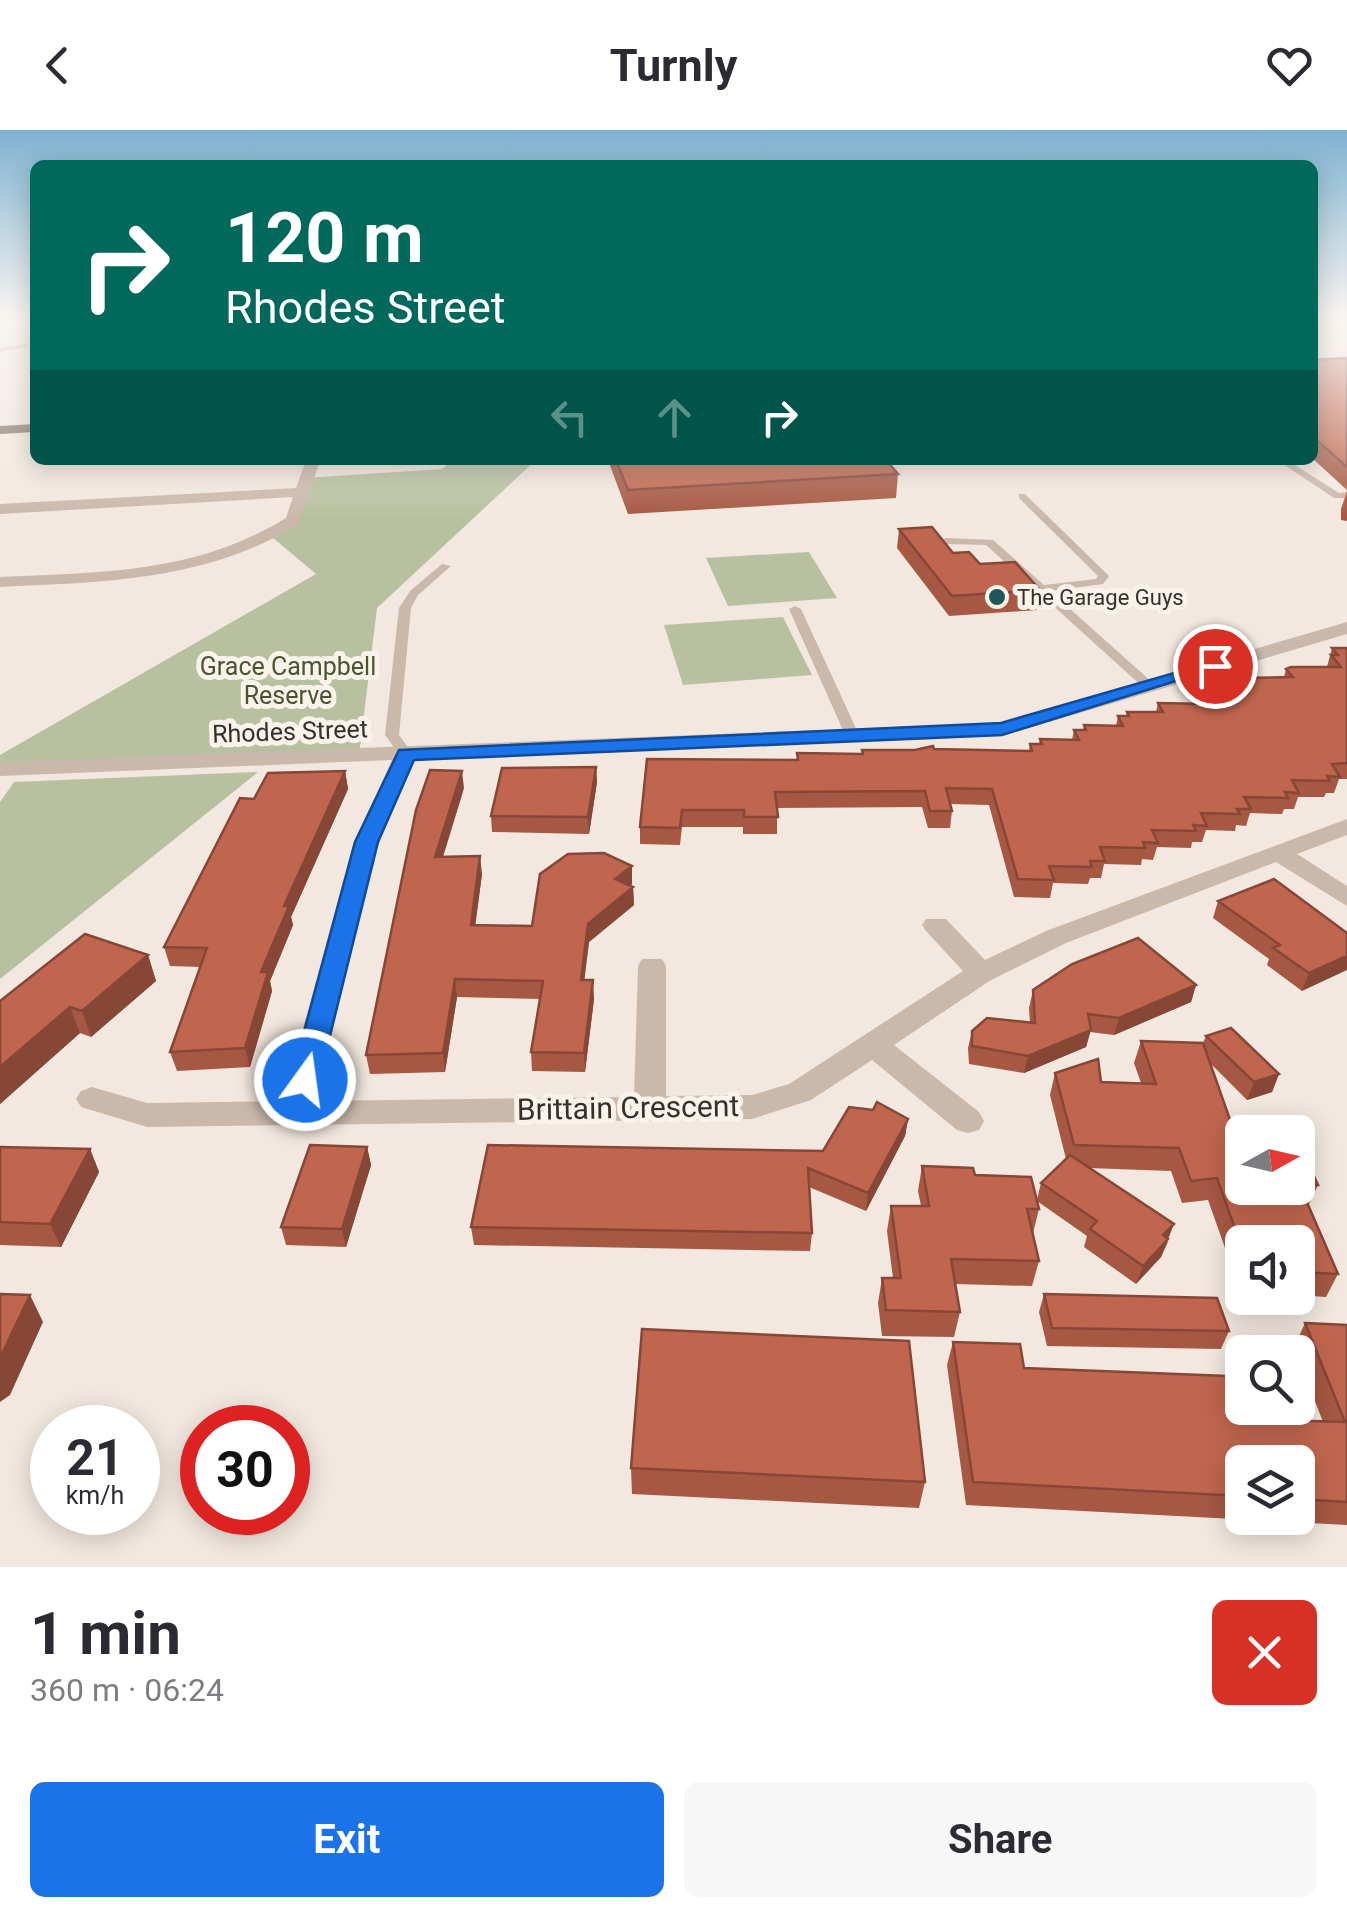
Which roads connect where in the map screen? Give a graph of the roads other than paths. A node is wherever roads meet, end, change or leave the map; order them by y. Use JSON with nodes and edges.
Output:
{"nodes":[{"id":1,"x":30,"y":428,"type":"edge"},
{"id":2,"x":0,"y":430,"type":"edge"},
{"id":3,"x":310,"y":465,"type":"edge"},
{"id":4,"x":1289,"y":465,"type":"edge"},
{"id":5,"x":301,"y":492,"type":"junction"},
{"id":6,"x":1347,"y":495,"type":"edge"},
{"id":7,"x":1022,"y":496,"type":"dead end"},
{"id":8,"x":0,"y":510,"type":"edge"},
{"id":9,"x":946,"y":541,"type":"edge"},
{"id":10,"x":446,"y":566,"type":"dead end"},
{"id":11,"x":0,"y":582,"type":"edge"},
{"id":12,"x":1040,"y":589,"type":"junction"},
{"id":13,"x":795,"y":609,"type":"dead end"},
{"id":14,"x":1347,"y":628,"type":"edge"},
{"id":15,"x":1149,"y":686,"type":"junction"},
{"id":16,"x":853,"y":737,"type":"junction"},
{"id":17,"x":406,"y":754,"type":"junction"},
{"id":18,"x":0,"y":769,"type":"edge"},
{"id":19,"x":1347,"y":826,"type":"edge"},
{"id":20,"x":1278,"y":852,"type":"junction"},
{"id":21,"x":1347,"y":898,"type":"edge"},
{"id":22,"x":936,"y":925,"type":"dead end"},
{"id":23,"x":652,"y":966,"type":"dead end"},
{"id":24,"x":981,"y":972,"type":"junction"},
{"id":25,"x":871,"y":1043,"type":"junction"},
{"id":26,"x":92,"y":1099,"type":"dead end"},
{"id":27,"x":650,"y":1108,"type":"junction"},
{"id":28,"x":296,"y":1114,"type":"junction"},
{"id":29,"x":968,"y":1121,"type":"dead end"}],
"edges":[{"from":1,"to":2,"type":"main road"},
{"from":3,"to":5,"type":"street"},
{"from":4,"to":6,"type":"lane"},
{"from":5,"to":8,"type":"street"},
{"from":5,"to":11,"type":"street"},
{"from":7,"to":12,"type":"lane"},
{"from":9,"to":12,"type":"lane"},
{"from":10,"to":17,"type":"lane"},
{"from":12,"to":15,"type":"lane"},
{"from":13,"to":16,"type":"lane"},
{"from":14,"to":15,"type":"street","name":"Rhodes Street"},
{"from":15,"to":16,"type":"street","name":"Rhodes Street"},
{"from":16,"to":17,"type":"street","name":"Rhodes Street"},
{"from":17,"to":18,"type":"street","name":"Rhodes Street"},
{"from":17,"to":28,"type":"street"},
{"from":19,"to":20,"type":"street","name":"Brittain Crescent"},
{"from":20,"to":21,"type":"street"},
{"from":20,"to":24,"type":"street","name":"Brittain Crescent"},
{"from":22,"to":24,"type":"street"},
{"from":23,"to":27,"type":"street"},
{"from":24,"to":25,"type":"street","name":"Brittain Crescent"},
{"from":25,"to":27,"type":"street","name":"Brittain Crescent"},
{"from":25,"to":29,"type":"street"},
{"from":26,"to":28,"type":"street","name":"Brittain Crescent"},
{"from":27,"to":28,"type":"street","name":"Brittain Crescent"}]}
